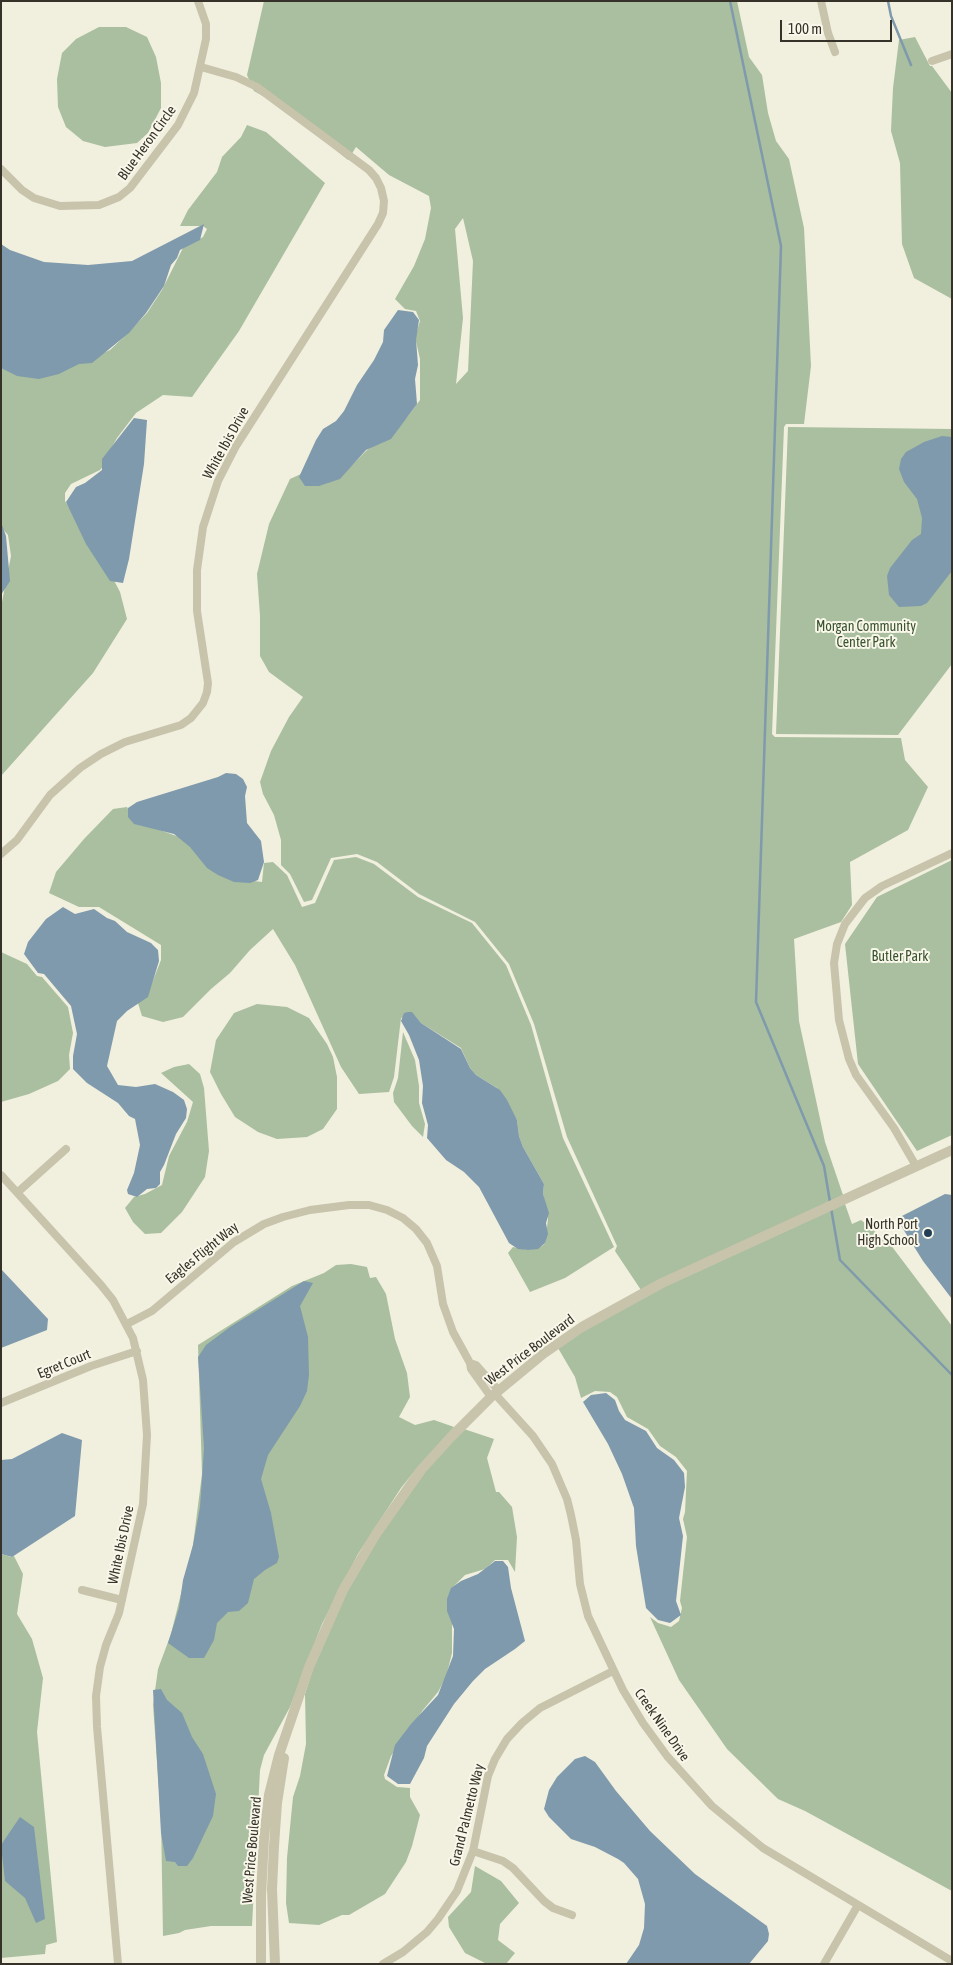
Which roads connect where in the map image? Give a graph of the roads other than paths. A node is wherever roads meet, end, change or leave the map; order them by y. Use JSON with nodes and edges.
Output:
{"nodes":[{"id":1,"x":198,"y":1,"type":"edge"},
{"id":2,"x":821,"y":1,"type":"edge"},
{"id":3,"x":835,"y":52,"type":"dead end"},
{"id":4,"x":952,"y":54,"type":"edge"},
{"id":5,"x":932,"y":61,"type":"dead end"},
{"id":6,"x":201,"y":67,"type":"junction"},
{"id":7,"x":1,"y":169,"type":"edge"},
{"id":8,"x":952,"y":853,"type":"edge"},
{"id":9,"x":1,"y":854,"type":"edge"},
{"id":10,"x":66,"y":1149,"type":"dead end"},
{"id":11,"x":952,"y":1150,"type":"edge"},
{"id":12,"x":916,"y":1166,"type":"junction"},
{"id":13,"x":1,"y":1174,"type":"edge"},
{"id":14,"x":18,"y":1192,"type":"junction"},
{"id":15,"x":127,"y":1324,"type":"junction"},
{"id":16,"x":137,"y":1351,"type":"junction"},
{"id":17,"x":495,"y":1394,"type":"junction"},
{"id":18,"x":1,"y":1403,"type":"edge"},
{"id":19,"x":82,"y":1590,"type":"dead end"},
{"id":20,"x":122,"y":1600,"type":"junction"},
{"id":21,"x":613,"y":1671,"type":"junction"},
{"id":22,"x":294,"y":1711,"type":"junction"},
{"id":23,"x":473,"y":1851,"type":"junction"},
{"id":24,"x":858,"y":1905,"type":"junction"},
{"id":25,"x":572,"y":1915,"type":"dead end"},
{"id":26,"x":952,"y":1961,"type":"edge"},
{"id":27,"x":118,"y":1964,"type":"edge"},
{"id":28,"x":262,"y":1964,"type":"edge"},
{"id":29,"x":275,"y":1964,"type":"edge"},
{"id":30,"x":383,"y":1964,"type":"edge"},
{"id":31,"x":824,"y":1964,"type":"edge"}],
"edges":[{"from":1,"to":6,"type":"street","name":"Blue Heron Circle"},
{"from":2,"to":3,"type":"street"},
{"from":4,"to":5,"type":"street"},
{"from":6,"to":7,"type":"street","name":"Blue Heron Circle"},
{"from":6,"to":9,"type":"street","name":"White Ibis Drive"},
{"from":8,"to":12,"type":"street"},
{"from":10,"to":14,"type":"street"},
{"from":11,"to":12,"type":"street","name":"West Price Boulevard"},
{"from":12,"to":17,"type":"street","name":"West Price Boulevard"},
{"from":13,"to":14,"type":"street","name":"White Ibis Drive"},
{"from":14,"to":15,"type":"street","name":"White Ibis Drive"},
{"from":15,"to":16,"type":"street","name":"White Ibis Drive"},
{"from":15,"to":17,"type":"street","name":"Eagles Flight Way"},
{"from":16,"to":18,"type":"street","name":"Egret Court"},
{"from":16,"to":20,"type":"street","name":"White Ibis Drive"},
{"from":17,"to":21,"type":"street","name":"Creek Nine Drive"},
{"from":17,"to":22,"type":"street","name":"West Price Boulevard"},
{"from":19,"to":20,"type":"street"},
{"from":20,"to":27,"type":"street","name":"White Ibis Drive"},
{"from":21,"to":23,"type":"street","name":"Grand Palmetto Way"},
{"from":21,"to":24,"type":"street","name":"Creek Nine Drive"},
{"from":22,"to":28,"type":"street","name":"West Price Boulevard"},
{"from":22,"to":29,"type":"street","name":"West Price Boulevard"},
{"from":23,"to":25,"type":"street"},
{"from":23,"to":30,"type":"street","name":"Grand Palmetto Way"},
{"from":24,"to":26,"type":"street","name":"Creek Nine Drive"},
{"from":24,"to":31,"type":"street"}]}
